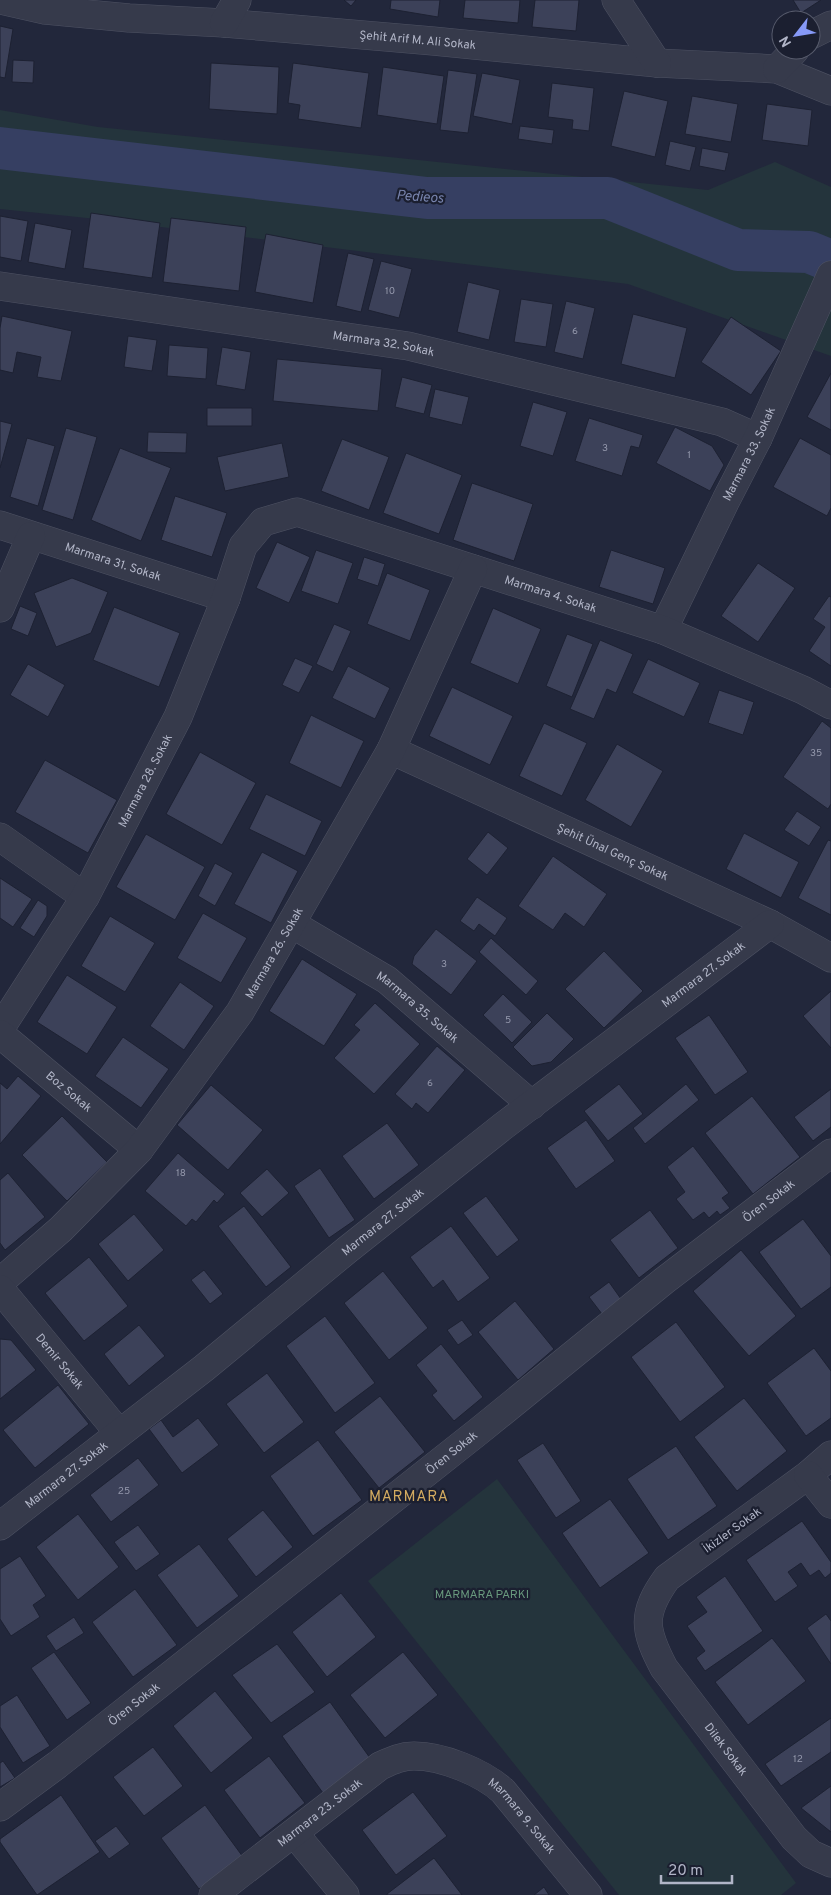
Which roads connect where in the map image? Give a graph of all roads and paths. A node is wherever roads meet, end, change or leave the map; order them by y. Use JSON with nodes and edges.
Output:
{"nodes":[{"id":1,"x":0,"y":0,"type":"edge"},
{"id":2,"x":237,"y":0,"type":"edge"},
{"id":3,"x":616,"y":0,"type":"edge"},
{"id":4,"x":224,"y":23,"type":"junction"},
{"id":5,"x":786,"y":60,"type":"edge"},
{"id":6,"x":657,"y":63,"type":"junction"},
{"id":7,"x":831,"y":91,"type":"edge"},
{"id":8,"x":831,"y":275,"type":"edge"},
{"id":9,"x":0,"y":286,"type":"edge"},
{"id":10,"x":758,"y":438,"type":"junction"},
{"id":11,"x":263,"y":522,"type":"joint"},
{"id":12,"x":0,"y":525,"type":"edge"},
{"id":13,"x":31,"y":536,"type":"junction"},
{"id":14,"x":473,"y":569,"type":"junction"},
{"id":15,"x":226,"y":598,"type":"junction"},
{"id":16,"x":0,"y":608,"type":"edge"},
{"id":17,"x":663,"y":630,"type":"junction"},
{"id":18,"x":831,"y":705,"type":"edge"},
{"id":19,"x":391,"y":750,"type":"junction"},
{"id":20,"x":0,"y":837,"type":"edge"},
{"id":21,"x":85,"y":897,"type":"junction"},
{"id":22,"x":292,"y":924,"type":"junction"},
{"id":23,"x":770,"y":924,"type":"junction"},
{"id":24,"x":831,"y":958,"type":"edge"},
{"id":25,"x":0,"y":1029,"type":"edge"},
{"id":26,"x":0,"y":1034,"type":"edge"},
{"id":27,"x":532,"y":1105,"type":"junction"},
{"id":28,"x":139,"y":1150,"type":"junction"},
{"id":29,"x":831,"y":1153,"type":"edge"},
{"id":30,"x":0,"y":1282,"type":"edge"},
{"id":31,"x":0,"y":1289,"type":"edge"},
{"id":32,"x":119,"y":1433,"type":"junction"},
{"id":33,"x":831,"y":1455,"type":"edge"},
{"id":34,"x":808,"y":1475,"type":"junction"},
{"id":35,"x":831,"y":1504,"type":"edge"},
{"id":36,"x":0,"y":1526,"type":"edge"},
{"id":37,"x":648,"y":1616,"type":"joint"},
{"id":38,"x":438,"y":1760,"type":"joint"},
{"id":39,"x":0,"y":1807,"type":"edge"},
{"id":40,"x":294,"y":1833,"type":"junction"},
{"id":41,"x":831,"y":1863,"type":"edge"},
{"id":42,"x":213,"y":1895,"type":"edge"},
{"id":43,"x":345,"y":1895,"type":"edge"},
{"id":44,"x":588,"y":1895,"type":"edge"}],
"edges":[{"from":1,"to":4,"type":"street","name":"Şehit Arif M. Ali Sokak"},
{"from":2,"to":4,"type":"street"},
{"from":3,"to":6,"type":"street"},
{"from":4,"to":6,"type":"street","name":"Şehit Arif M. Ali Sokak"},
{"from":5,"to":6,"type":"street","name":"Şehit Arif M. Ali Sokak"},
{"from":5,"to":7,"type":"street","name":"Şehit Arif M. Ali Sokak"},
{"from":8,"to":10,"type":"street","name":"Marmara 33. Sokak"},
{"from":9,"to":10,"type":"street","name":"Marmara 32. Sokak"},
{"from":10,"to":17,"type":"street","name":"Marmara 33. Sokak"},
{"from":11,"to":14,"type":"street","name":"Marmara 4. Sokak"},
{"from":11,"to":15,"type":"street","name":"Marmara 28. Sokak"},
{"from":12,"to":13,"type":"street","name":"Marmara 31. Sokak"},
{"from":13,"to":15,"type":"street","name":"Marmara 31. Sokak"},
{"from":13,"to":16,"type":"street"},
{"from":14,"to":17,"type":"street","name":"Marmara 4. Sokak"},
{"from":14,"to":19,"type":"street","name":"Marmara 26. Sokak"},
{"from":15,"to":21,"type":"street","name":"Marmara 28. Sokak"},
{"from":17,"to":18,"type":"street","name":"Marmara 4. Sokak"},
{"from":19,"to":22,"type":"street","name":"Marmara 26. Sokak"},
{"from":19,"to":23,"type":"street","name":"Şehit Ünal Genç Sokak"},
{"from":20,"to":21,"type":"street"},
{"from":21,"to":25,"type":"street","name":"Marmara 28. Sokak"},
{"from":22,"to":27,"type":"street","name":"Marmara 35. Sokak"},
{"from":22,"to":28,"type":"street","name":"Marmara 26. Sokak"},
{"from":23,"to":24,"type":"street","name":"Şehit Ünal Genç Sokak"},
{"from":23,"to":27,"type":"street","name":"Marmara 27. Sokak"},
{"from":26,"to":28,"type":"street","name":"Boz Sokak"},
{"from":27,"to":32,"type":"street","name":"Marmara 27. Sokak"},
{"from":28,"to":30,"type":"street","name":"Marmara 26. Sokak"},
{"from":29,"to":39,"type":"street","name":"Ören Sokak"},
{"from":31,"to":32,"type":"street","name":"Demir Sokak"},
{"from":32,"to":36,"type":"street","name":"Marmara 27. Sokak"},
{"from":33,"to":34,"type":"street","name":"İkizler Sokak"},
{"from":34,"to":35,"type":"street"},
{"from":34,"to":37,"type":"street","name":"İkizler Sokak"},
{"from":37,"to":41,"type":"street","name":"Dilek Sokak"},
{"from":38,"to":40,"type":"street","name":"Marmara 23. Sokak"},
{"from":38,"to":44,"type":"street","name":"Marmara 9. Sokak"},
{"from":40,"to":42,"type":"street","name":"Marmara 23. Sokak"},
{"from":40,"to":43,"type":"street"}]}
